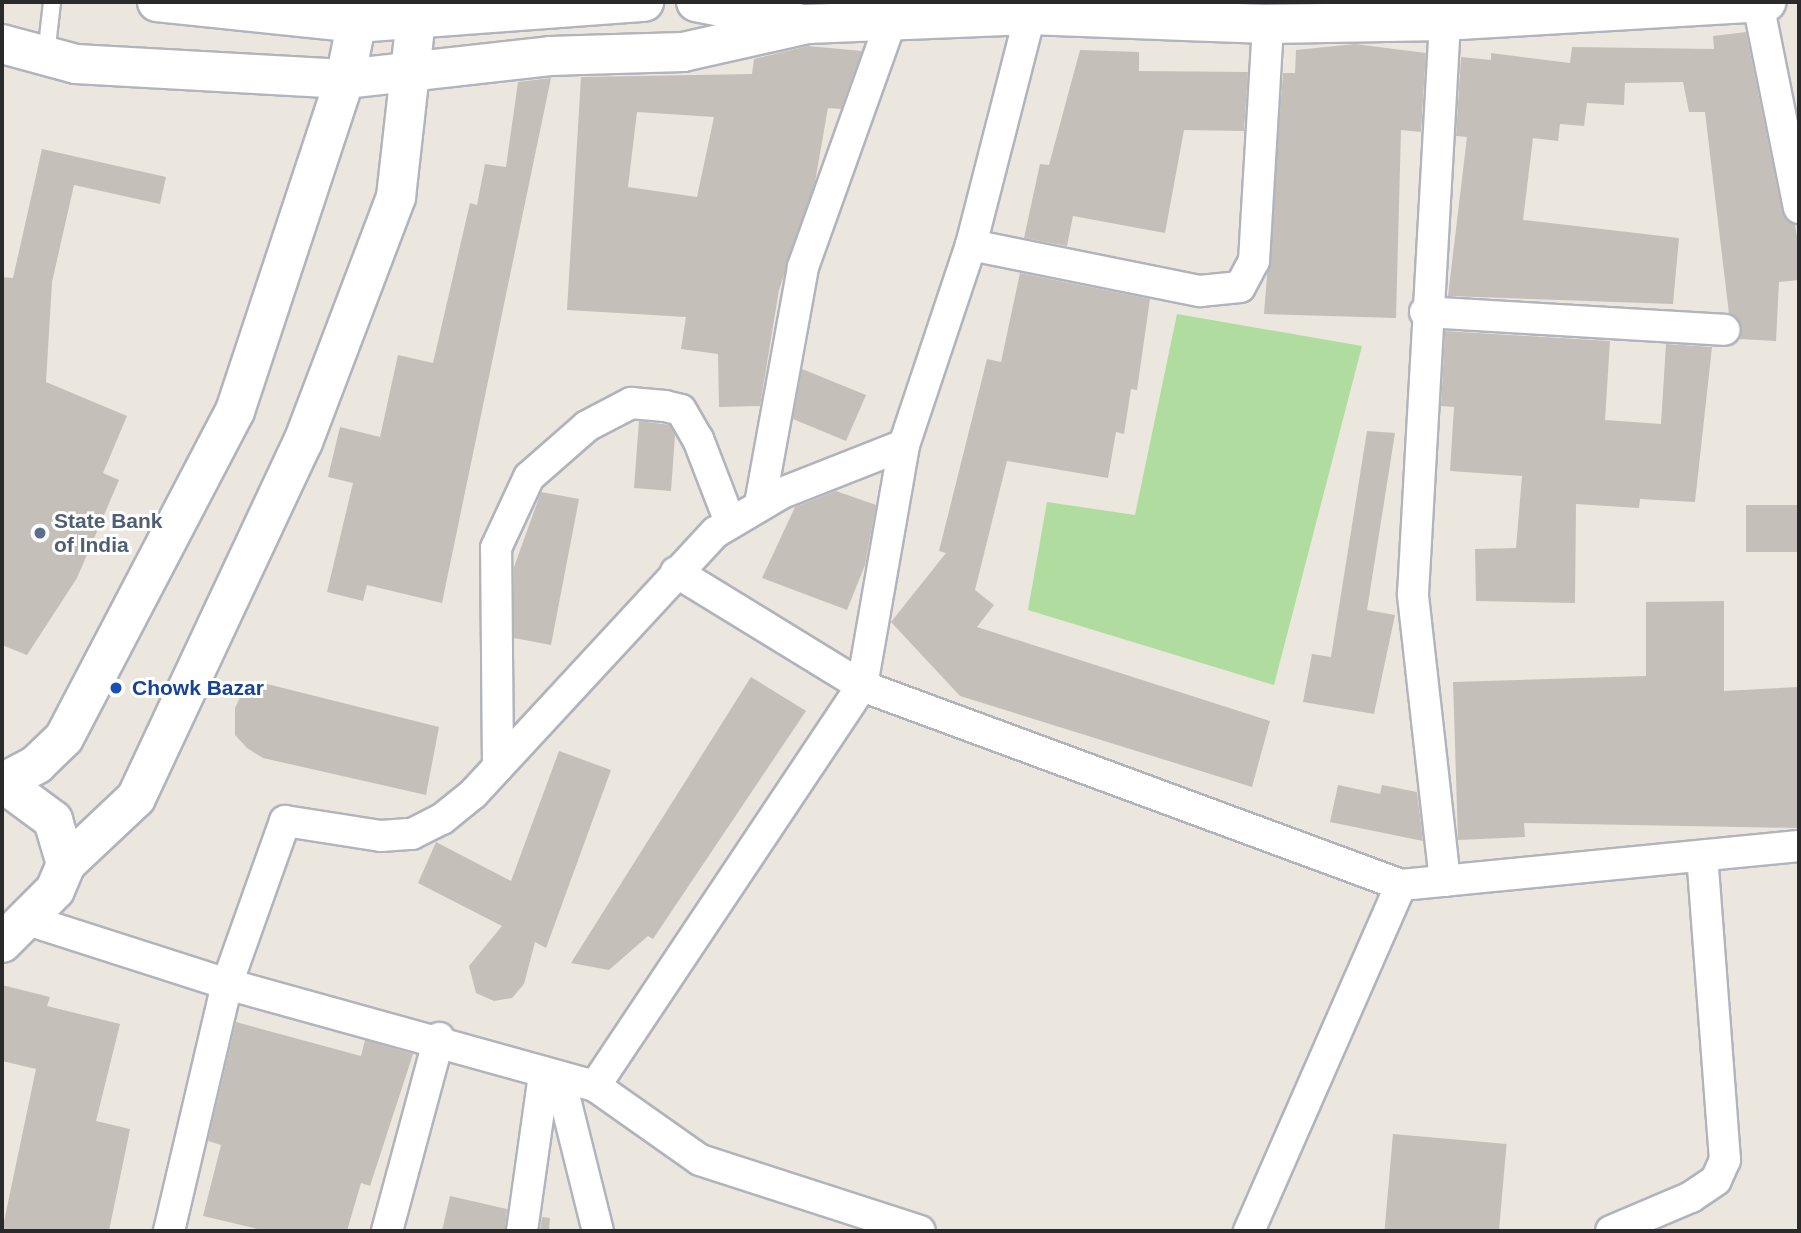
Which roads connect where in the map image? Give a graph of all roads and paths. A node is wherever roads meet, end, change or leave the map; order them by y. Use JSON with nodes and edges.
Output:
{"nodes":[{"id":1,"x":52,"y":2,"type":"edge"},
{"id":2,"x":157,"y":2,"type":"edge"},
{"id":3,"x":644,"y":2,"type":"edge"},
{"id":4,"x":696,"y":2,"type":"edge"},
{"id":5,"x":1762,"y":2,"type":"edge"},
{"id":6,"x":1662,"y":4,"type":"edge"},
{"id":7,"x":418,"y":10,"type":"edge"},
{"id":8,"x":358,"y":12,"type":"edge"},
{"id":9,"x":1030,"y":15,"type":"junction"},
{"id":10,"x":891,"y":21,"type":"junction"},
{"id":11,"x":1445,"y":21,"type":"junction"},
{"id":12,"x":808,"y":24,"type":"junction"},
{"id":13,"x":1268,"y":24,"type":"junction"},
{"id":14,"x":2,"y":44,"type":"edge"},
{"id":15,"x":46,"y":56,"type":"junction"},
{"id":16,"x":412,"y":75,"type":"junction"},
{"id":17,"x":345,"y":79,"type":"junction"},
{"id":18,"x":1799,"y":208,"type":"edge"},
{"id":19,"x":971,"y":245,"type":"junction"},
{"id":20,"x":1425,"y":312,"type":"junction"},
{"id":21,"x":1724,"y":330,"type":"dead end"},
{"id":22,"x":904,"y":445,"type":"junction"},
{"id":23,"x":760,"y":504,"type":"junction"},
{"id":24,"x":730,"y":522,"type":"junction"},
{"id":25,"x":676,"y":572,"type":"junction"},
{"id":26,"x":862,"y":686,"type":"junction"},
{"id":27,"x":498,"y":768,"type":"junction"},
{"id":28,"x":2,"y":783,"type":"edge"},
{"id":29,"x":1799,"y":846,"type":"edge"},
{"id":30,"x":1702,"y":856,"type":"junction"},
{"id":31,"x":66,"y":864,"type":"junction"},
{"id":32,"x":1445,"y":881,"type":"junction"},
{"id":33,"x":1401,"y":885,"type":"junction"},
{"id":34,"x":15,"y":932,"type":"edge"},
{"id":35,"x":228,"y":984,"type":"junction"},
{"id":36,"x":439,"y":1038,"type":"junction"},
{"id":37,"x":552,"y":1077,"type":"junction"},
{"id":38,"x":595,"y":1086,"type":"junction"},
{"id":39,"x":169,"y":1231,"type":"edge"},
{"id":40,"x":387,"y":1231,"type":"edge"},
{"id":41,"x":522,"y":1231,"type":"edge"},
{"id":42,"x":598,"y":1231,"type":"edge"},
{"id":43,"x":920,"y":1231,"type":"edge"},
{"id":44,"x":1249,"y":1231,"type":"edge"},
{"id":45,"x":1611,"y":1231,"type":"edge"}],
"edges":[{"from":1,"to":15,"type":"lane"},
{"from":2,"to":8,"type":"main road"},
{"from":3,"to":7,"type":"main road"},
{"from":4,"to":12,"type":"main road"},
{"from":5,"to":6,"type":"main road"},
{"from":5,"to":18,"type":"street"},
{"from":6,"to":11,"type":"main road"},
{"from":7,"to":8,"type":"main road"},
{"from":7,"to":16,"type":"main road"},
{"from":8,"to":17,"type":"main road"},
{"from":9,"to":10,"type":"main road"},
{"from":9,"to":13,"type":"main road"},
{"from":9,"to":19,"type":"street"},
{"from":10,"to":12,"type":"main road"},
{"from":10,"to":23,"type":"street"},
{"from":11,"to":13,"type":"main road"},
{"from":11,"to":20,"type":"street"},
{"from":12,"to":16,"type":"main road"},
{"from":13,"to":19,"type":"street"},
{"from":14,"to":15,"type":"main road"},
{"from":15,"to":17,"type":"main road"},
{"from":16,"to":17,"type":"main road"},
{"from":16,"to":31,"type":"main road"},
{"from":17,"to":28,"type":"main road"},
{"from":19,"to":22,"type":"street"},
{"from":20,"to":21,"type":"street"},
{"from":20,"to":32,"type":"street"},
{"from":22,"to":23,"type":"street"},
{"from":22,"to":26,"type":"street"},
{"from":23,"to":24,"type":"street"},
{"from":24,"to":25,"type":"street"},
{"from":24,"to":27,"type":"street"},
{"from":25,"to":26,"type":"street"},
{"from":25,"to":27,"type":"street"},
{"from":26,"to":33,"type":"street"},
{"from":26,"to":38,"type":"street"},
{"from":27,"to":35,"type":"street"},
{"from":28,"to":31,"type":"main road"},
{"from":29,"to":30,"type":"street"},
{"from":30,"to":32,"type":"street"},
{"from":30,"to":45,"type":"street"},
{"from":31,"to":34,"type":"main road"},
{"from":32,"to":33,"type":"street"},
{"from":33,"to":44,"type":"street"},
{"from":34,"to":35,"type":"street"},
{"from":35,"to":36,"type":"street"},
{"from":35,"to":39,"type":"street"},
{"from":36,"to":37,"type":"street"},
{"from":36,"to":40,"type":"street"},
{"from":37,"to":38,"type":"street"},
{"from":37,"to":41,"type":"street"},
{"from":37,"to":42,"type":"street"},
{"from":38,"to":43,"type":"street"}]}
